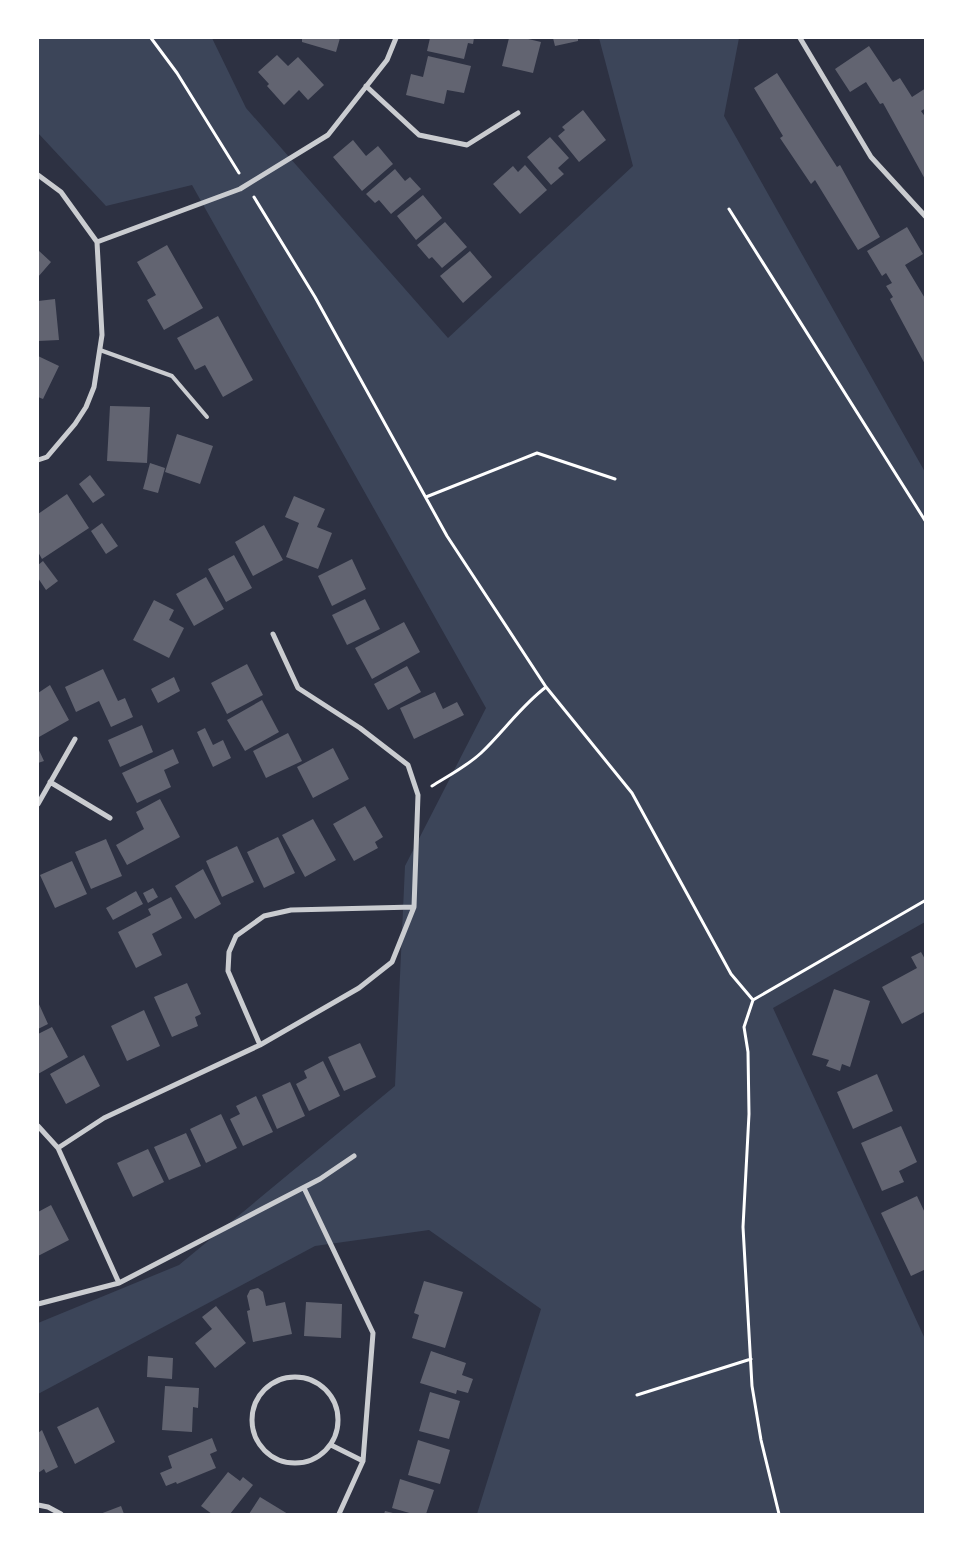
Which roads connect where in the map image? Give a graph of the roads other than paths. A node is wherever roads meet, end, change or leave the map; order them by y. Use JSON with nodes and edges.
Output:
{"nodes":[{"id":1,"x":396,"y":38,"type":"edge"},
{"id":2,"x":800,"y":38,"type":"edge"},
{"id":3,"x":366,"y":86,"type":"junction"},
{"id":4,"x":518,"y":113,"type":"dead end"},
{"id":5,"x":38,"y":175,"type":"edge"},
{"id":6,"x":926,"y":217,"type":"edge"},
{"id":7,"x":97,"y":242,"type":"junction"},
{"id":8,"x":100,"y":350,"type":"junction"},
{"id":9,"x":207,"y":417,"type":"dead end"},
{"id":10,"x":38,"y":460,"type":"edge"},
{"id":11,"x":273,"y":634,"type":"dead end"},
{"id":12,"x":75,"y":739,"type":"dead end"},
{"id":13,"x":50,"y":782,"type":"junction"},
{"id":14,"x":38,"y":804,"type":"edge"},
{"id":15,"x":110,"y":818,"type":"dead end"},
{"id":16,"x":414,"y":907,"type":"junction"},
{"id":17,"x":260,"y":1044,"type":"junction"},
{"id":18,"x":38,"y":1126,"type":"edge"},
{"id":19,"x":58,"y":1148,"type":"junction"},
{"id":20,"x":354,"y":1156,"type":"dead end"},
{"id":21,"x":304,"y":1188,"type":"junction"},
{"id":22,"x":119,"y":1283,"type":"junction"},
{"id":23,"x":38,"y":1304,"type":"edge"},
{"id":24,"x":331,"y":1445,"type":"junction"},
{"id":25,"x":363,"y":1461,"type":"junction"},
{"id":26,"x":38,"y":1505,"type":"edge"},
{"id":27,"x":62,"y":1514,"type":"edge"},
{"id":28,"x":339,"y":1514,"type":"edge"}],
"edges":[{"from":1,"to":3,"type":"street"},
{"from":2,"to":6,"type":"street"},
{"from":3,"to":4,"type":"street"},
{"from":3,"to":7,"type":"street"},
{"from":5,"to":7,"type":"street"},
{"from":7,"to":8,"type":"street"},
{"from":8,"to":9,"type":"lane"},
{"from":8,"to":10,"type":"street"},
{"from":11,"to":16,"type":"street"},
{"from":12,"to":13,"type":"street"},
{"from":13,"to":14,"type":"street"},
{"from":13,"to":15,"type":"street"},
{"from":16,"to":17,"type":"street"},
{"from":16,"to":17,"type":"street"},
{"from":17,"to":19,"type":"street"},
{"from":18,"to":19,"type":"street"},
{"from":19,"to":22,"type":"street"},
{"from":20,"to":21,"type":"street"},
{"from":21,"to":22,"type":"street"},
{"from":21,"to":25,"type":"street"},
{"from":22,"to":23,"type":"street"},
{"from":24,"to":24,"type":"street"},
{"from":24,"to":25,"type":"street"},
{"from":25,"to":28,"type":"street"},
{"from":26,"to":27,"type":"street"}]}
